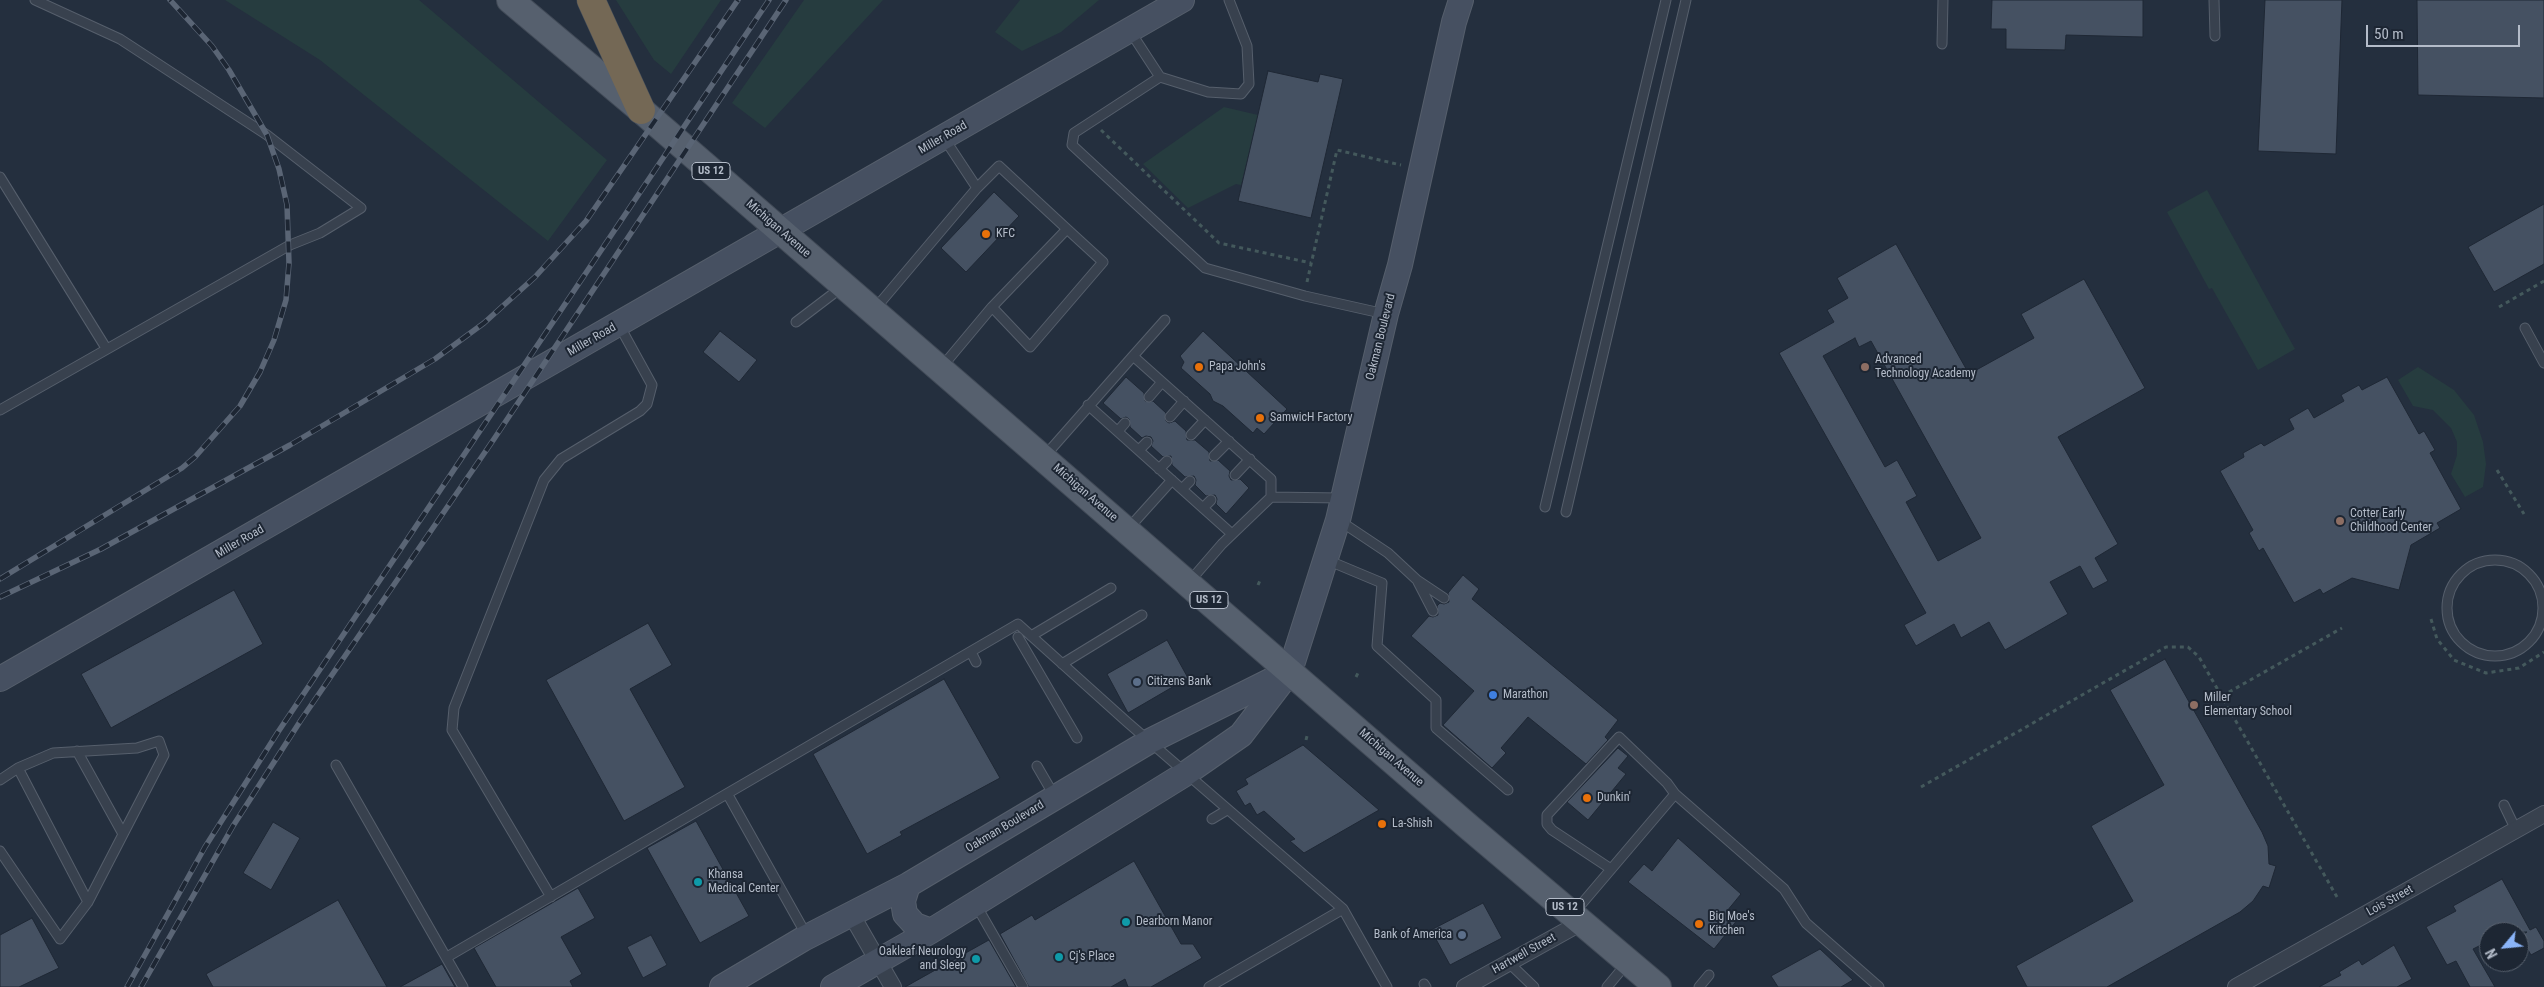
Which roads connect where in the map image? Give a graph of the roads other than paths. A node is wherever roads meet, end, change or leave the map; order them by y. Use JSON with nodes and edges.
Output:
{"nodes":[{"id":1,"x":34,"y":0,"type":"edge"},
{"id":2,"x":510,"y":0,"type":"edge"},
{"id":3,"x":591,"y":0,"type":"edge"},
{"id":4,"x":1182,"y":0,"type":"edge"},
{"id":5,"x":1228,"y":0,"type":"edge"},
{"id":6,"x":1461,"y":0,"type":"edge"},
{"id":7,"x":1666,"y":0,"type":"edge"},
{"id":8,"x":1686,"y":0,"type":"edge"},
{"id":9,"x":1943,"y":0,"type":"edge"},
{"id":10,"x":2214,"y":0,"type":"edge"},
{"id":11,"x":1129,"y":30,"type":"junction"},
{"id":12,"x":2214,"y":36,"type":"dead end"},
{"id":13,"x":1942,"y":44,"type":"dead end"},
{"id":14,"x":1160,"y":77,"type":"junction"},
{"id":15,"x":641,"y":110,"type":"junction"},
{"id":16,"x":944,"y":138,"type":"junction"},
{"id":17,"x":0,"y":177,"type":"edge"},
{"id":18,"x":977,"y":188,"type":"junction"},
{"id":19,"x":1067,"y":230,"type":"junction"},
{"id":20,"x":781,"y":231,"type":"junction"},
{"id":21,"x":844,"y":286,"type":"junction"},
{"id":22,"x":992,"y":307,"type":"junction"},
{"id":23,"x":874,"y":311,"type":"junction"},
{"id":24,"x":1386,"y":314,"type":"junction"},
{"id":25,"x":1165,"y":320,"type":"dead end"},
{"id":26,"x":796,"y":322,"type":"dead end"},
{"id":27,"x":619,"y":325,"type":"junction"},
{"id":28,"x":2525,"y":328,"type":"dead end"},
{"id":29,"x":106,"y":348,"type":"junction"},
{"id":30,"x":1133,"y":356,"type":"junction"},
{"id":31,"x":2544,"y":363,"type":"edge"},
{"id":32,"x":941,"y":369,"type":"junction"},
{"id":33,"x":1162,"y":382,"type":"junction"},
{"id":34,"x":1148,"y":397,"type":"dead end"},
{"id":35,"x":1184,"y":401,"type":"junction"},
{"id":36,"x":1088,"y":405,"type":"junction"},
{"id":37,"x":0,"y":410,"type":"edge"},
{"id":38,"x":1170,"y":417,"type":"dead end"},
{"id":39,"x":1205,"y":420,"type":"junction"},
{"id":40,"x":1125,"y":423,"type":"dead end"},
{"id":41,"x":1118,"y":431,"type":"junction"},
{"id":42,"x":1191,"y":435,"type":"dead end"},
{"id":43,"x":1229,"y":440,"type":"junction"},
{"id":44,"x":1146,"y":442,"type":"dead end"},
{"id":45,"x":1139,"y":450,"type":"junction"},
{"id":46,"x":1214,"y":456,"type":"dead end"},
{"id":47,"x":1044,"y":457,"type":"junction"},
{"id":48,"x":1250,"y":459,"type":"junction"},
{"id":49,"x":1167,"y":461,"type":"dead end"},
{"id":50,"x":1159,"y":469,"type":"junction"},
{"id":51,"x":1235,"y":475,"type":"dead end"},
{"id":52,"x":1172,"y":480,"type":"junction"},
{"id":53,"x":1190,"y":481,"type":"dead end"},
{"id":54,"x":1182,"y":490,"type":"junction"},
{"id":55,"x":1270,"y":497,"type":"junction"},
{"id":56,"x":1211,"y":500,"type":"dead end"},
{"id":57,"x":1546,"y":507,"type":"dead end"},
{"id":58,"x":1203,"y":508,"type":"junction"},
{"id":59,"x":1341,"y":509,"type":"junction"},
{"id":60,"x":1566,"y":512,"type":"dead end"},
{"id":61,"x":1127,"y":530,"type":"junction"},
{"id":62,"x":1232,"y":534,"type":"junction"},
{"id":63,"x":1326,"y":560,"type":"junction"},
{"id":64,"x":1417,"y":580,"type":"junction"},
{"id":65,"x":1189,"y":583,"type":"junction"},
{"id":66,"x":1111,"y":588,"type":"dead end"},
{"id":67,"x":2541,"y":588,"type":"edge"},
{"id":68,"x":1444,"y":598,"type":"dead end"},
{"id":69,"x":1433,"y":611,"type":"dead end"},
{"id":70,"x":1142,"y":615,"type":"dead end"},
{"id":71,"x":2544,"y":634,"type":"edge"},
{"id":72,"x":1031,"y":636,"type":"junction"},
{"id":73,"x":1018,"y":637,"type":"dead end"},
{"id":74,"x":2521,"y":649,"type":"junction"},
{"id":75,"x":971,"y":652,"type":"junction"},
{"id":76,"x":976,"y":662,"type":"dead end"},
{"id":77,"x":1062,"y":664,"type":"junction"},
{"id":78,"x":1290,"y":671,"type":"junction"},
{"id":79,"x":0,"y":679,"type":"edge"},
{"id":80,"x":1077,"y":738,"type":"dead end"},
{"id":81,"x":1150,"y":741,"type":"junction"},
{"id":82,"x":76,"y":751,"type":"junction"},
{"id":83,"x":336,"y":765,"type":"dead end"},
{"id":84,"x":1037,"y":766,"type":"dead end"},
{"id":85,"x":18,"y":768,"type":"junction"},
{"id":86,"x":1185,"y":774,"type":"junction"},
{"id":87,"x":0,"y":780,"type":"edge"},
{"id":88,"x":1508,"y":790,"type":"dead end"},
{"id":89,"x":1675,"y":794,"type":"junction"},
{"id":90,"x":728,"y":795,"type":"junction"},
{"id":91,"x":1055,"y":798,"type":"junction"},
{"id":92,"x":2504,"y":805,"type":"dead end"},
{"id":93,"x":1227,"y":810,"type":"junction"},
{"id":94,"x":2544,"y":814,"type":"edge"},
{"id":95,"x":1212,"y":819,"type":"dead end"},
{"id":96,"x":2516,"y":830,"type":"junction"},
{"id":97,"x":123,"y":834,"type":"junction"},
{"id":98,"x":0,"y":851,"type":"edge"},
{"id":99,"x":1611,"y":869,"type":"junction"},
{"id":100,"x":908,"y":884,"type":"junction"},
{"id":101,"x":551,"y":897,"type":"junction"},
{"id":102,"x":88,"y":902,"type":"junction"},
{"id":103,"x":975,"y":904,"type":"junction"},
{"id":104,"x":1343,"y":909,"type":"junction"},
{"id":105,"x":851,"y":914,"type":"junction"},
{"id":106,"x":1577,"y":918,"type":"junction"},
{"id":107,"x":931,"y":930,"type":"junction"},
{"id":108,"x":808,"y":937,"type":"junction"},
{"id":109,"x":447,"y":957,"type":"junction"},
{"id":110,"x":878,"y":961,"type":"junction"},
{"id":111,"x":1629,"y":961,"type":"junction"},
{"id":112,"x":1508,"y":962,"type":"junction"},
{"id":113,"x":1709,"y":975,"type":"dead end"},
{"id":114,"x":1382,"y":984,"type":"edge"},
{"id":115,"x":463,"y":987,"type":"edge"},
{"id":116,"x":722,"y":987,"type":"edge"},
{"id":117,"x":833,"y":987,"type":"edge"},
{"id":118,"x":893,"y":987,"type":"edge"},
{"id":119,"x":1023,"y":987,"type":"edge"},
{"id":120,"x":1209,"y":987,"type":"edge"},
{"id":121,"x":1465,"y":987,"type":"edge"},
{"id":122,"x":1534,"y":987,"type":"edge"},
{"id":123,"x":1607,"y":987,"type":"edge"},
{"id":124,"x":1658,"y":987,"type":"edge"},
{"id":125,"x":1699,"y":987,"type":"edge"},
{"id":126,"x":1879,"y":987,"type":"edge"},
{"id":127,"x":2236,"y":987,"type":"edge"}],
"edges":[{"from":1,"to":29,"type":"lane"},
{"from":2,"to":15,"type":"main road","name":"Michigan Avenue","number":"US 12"},
{"from":3,"to":15,"type":"highway"},
{"from":4,"to":11,"type":"street","name":"Miller Road"},
{"from":5,"to":14,"type":"lane"},
{"from":6,"to":24,"type":"street","name":"Oakman Boulevard"},
{"from":7,"to":57,"type":"lane"},
{"from":8,"to":60,"type":"lane"},
{"from":9,"to":13,"type":"lane"},
{"from":10,"to":12,"type":"lane"},
{"from":11,"to":14,"type":"lane"},
{"from":11,"to":16,"type":"street","name":"Miller Road"},
{"from":14,"to":24,"type":"lane"},
{"from":15,"to":20,"type":"main road","name":"Michigan Avenue","number":"US 12"},
{"from":16,"to":18,"type":"lane"},
{"from":16,"to":20,"type":"street","name":"Miller Road"},
{"from":17,"to":29,"type":"lane"},
{"from":18,"to":19,"type":"lane"},
{"from":18,"to":23,"type":"lane"},
{"from":19,"to":22,"type":"lane"},
{"from":19,"to":22,"type":"lane"},
{"from":20,"to":21,"type":"main road","name":"Michigan Avenue","number":"US 12"},
{"from":20,"to":27,"type":"street","name":"Miller Road"},
{"from":21,"to":23,"type":"main road","name":"Michigan Avenue","number":"US 12"},
{"from":21,"to":26,"type":"lane"},
{"from":22,"to":32,"type":"lane"},
{"from":23,"to":32,"type":"main road","name":"Michigan Avenue","number":"US 12"},
{"from":24,"to":59,"type":"street","name":"Oakman Boulevard"},
{"from":25,"to":30,"type":"lane"},
{"from":27,"to":79,"type":"street","name":"Miller Road"},
{"from":27,"to":101,"type":"lane"},
{"from":28,"to":31,"type":"lane"},
{"from":29,"to":37,"type":"lane"},
{"from":30,"to":33,"type":"lane"},
{"from":30,"to":36,"type":"lane"},
{"from":32,"to":47,"type":"main road","name":"Michigan Avenue","number":"US 12"},
{"from":33,"to":34,"type":"lane"},
{"from":33,"to":35,"type":"lane"},
{"from":35,"to":38,"type":"lane"},
{"from":35,"to":39,"type":"lane"},
{"from":36,"to":41,"type":"lane"},
{"from":36,"to":47,"type":"lane"},
{"from":39,"to":42,"type":"lane"},
{"from":39,"to":43,"type":"lane"},
{"from":40,"to":41,"type":"lane"},
{"from":41,"to":45,"type":"lane"},
{"from":43,"to":46,"type":"lane"},
{"from":43,"to":48,"type":"lane"},
{"from":44,"to":45,"type":"lane"},
{"from":45,"to":50,"type":"lane"},
{"from":47,"to":61,"type":"main road","name":"Michigan Avenue","number":"US 12"},
{"from":48,"to":51,"type":"lane"},
{"from":48,"to":55,"type":"lane"},
{"from":49,"to":50,"type":"lane"},
{"from":50,"to":52,"type":"lane"},
{"from":52,"to":54,"type":"lane"},
{"from":52,"to":61,"type":"lane"},
{"from":53,"to":54,"type":"lane"},
{"from":54,"to":58,"type":"lane"},
{"from":55,"to":59,"type":"lane"},
{"from":55,"to":62,"type":"lane"},
{"from":56,"to":58,"type":"lane"},
{"from":58,"to":62,"type":"lane"},
{"from":59,"to":63,"type":"street","name":"Oakman Boulevard"},
{"from":59,"to":64,"type":"lane"},
{"from":61,"to":65,"type":"main road","name":"Michigan Avenue","number":"US 12"},
{"from":62,"to":65,"type":"lane"},
{"from":63,"to":78,"type":"street","name":"Oakman Boulevard"},
{"from":63,"to":88,"type":"lane"},
{"from":64,"to":68,"type":"lane"},
{"from":64,"to":69,"type":"lane"},
{"from":65,"to":78,"type":"main road","name":"Michigan Avenue","number":"US 12"},
{"from":66,"to":72,"type":"lane"},
{"from":67,"to":74,"type":"lane"},
{"from":67,"to":74,"type":"lane"},
{"from":70,"to":77,"type":"lane"},
{"from":71,"to":74,"type":"lane"},
{"from":72,"to":75,"type":"lane"},
{"from":72,"to":77,"type":"lane"},
{"from":73,"to":80,"type":"lane"},
{"from":75,"to":76,"type":"lane"},
{"from":75,"to":90,"type":"lane"},
{"from":77,"to":81,"type":"lane"},
{"from":78,"to":81,"type":"street","name":"Oakman Boulevard"},
{"from":78,"to":86,"type":"street","name":"Oakman Boulevard"},
{"from":78,"to":106,"type":"main road","name":"Michigan Avenue","number":"US 12"},
{"from":81,"to":86,"type":"lane"},
{"from":81,"to":91,"type":"street","name":"Oakman Boulevard"},
{"from":82,"to":85,"type":"lane"},
{"from":82,"to":97,"type":"lane"},
{"from":82,"to":97,"type":"lane"},
{"from":83,"to":109,"type":"lane"},
{"from":84,"to":91,"type":"lane"},
{"from":85,"to":87,"type":"lane"},
{"from":85,"to":102,"type":"lane"},
{"from":86,"to":93,"type":"lane"},
{"from":86,"to":103,"type":"street","name":"Oakman Boulevard"},
{"from":89,"to":99,"type":"lane"},
{"from":89,"to":99,"type":"lane"},
{"from":89,"to":126,"type":"lane"},
{"from":90,"to":101,"type":"lane"},
{"from":90,"to":108,"type":"lane"},
{"from":91,"to":100,"type":"street","name":"Oakman Boulevard"},
{"from":92,"to":96,"type":"lane"},
{"from":93,"to":95,"type":"lane"},
{"from":93,"to":104,"type":"lane"},
{"from":94,"to":96,"type":"street","name":"Lois Street"},
{"from":96,"to":127,"type":"street","name":"Lois Street"},
{"from":97,"to":102,"type":"lane"},
{"from":98,"to":102,"type":"lane"},
{"from":99,"to":106,"type":"lane"},
{"from":100,"to":105,"type":"street","name":"Oakman Boulevard"},
{"from":100,"to":107,"type":"street"},
{"from":101,"to":109,"type":"lane"},
{"from":103,"to":107,"type":"street","name":"Oakman Boulevard"},
{"from":103,"to":119,"type":"lane"},
{"from":104,"to":114,"type":"lane"},
{"from":104,"to":120,"type":"lane"},
{"from":105,"to":108,"type":"street","name":"Oakman Boulevard"},
{"from":105,"to":110,"type":"street"},
{"from":106,"to":111,"type":"main road","name":"Michigan Avenue","number":"US 12"},
{"from":106,"to":112,"type":"street","name":"Hartwell Street"},
{"from":107,"to":110,"type":"street","name":"Oakman Boulevard"},
{"from":108,"to":116,"type":"street","name":"Oakman Boulevard"},
{"from":109,"to":115,"type":"lane"},
{"from":110,"to":117,"type":"street","name":"Oakman Boulevard"},
{"from":110,"to":118,"type":"street"},
{"from":111,"to":123,"type":"lane"},
{"from":111,"to":124,"type":"main road","name":"Michigan Avenue","number":"US 12"},
{"from":112,"to":121,"type":"street","name":"Hartwell Street"},
{"from":112,"to":122,"type":"lane"},
{"from":113,"to":125,"type":"lane"}]}
